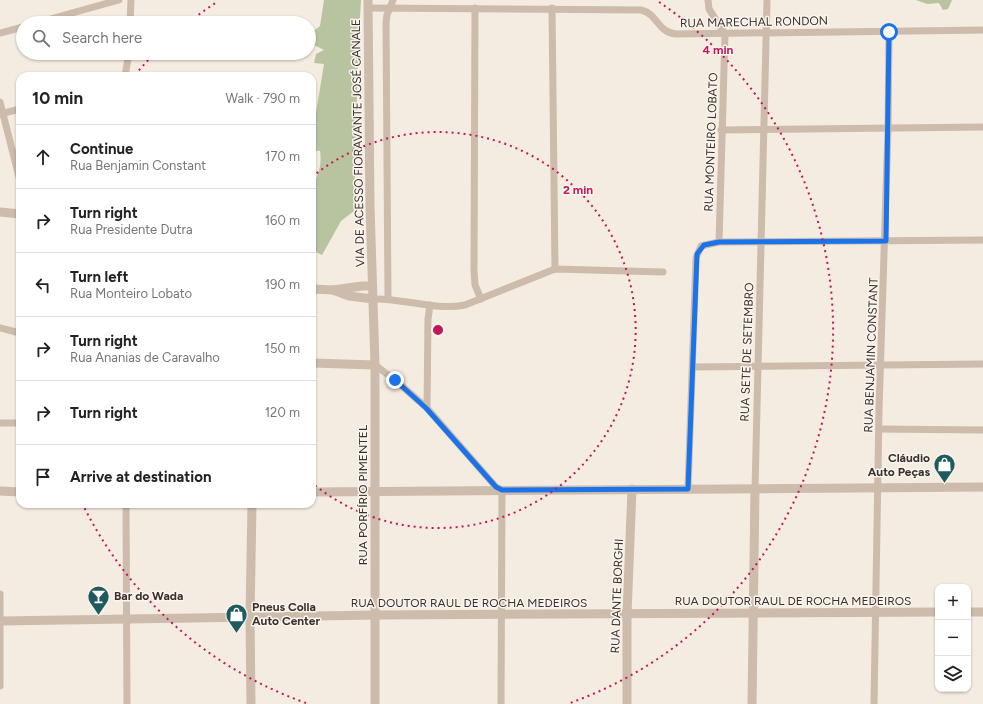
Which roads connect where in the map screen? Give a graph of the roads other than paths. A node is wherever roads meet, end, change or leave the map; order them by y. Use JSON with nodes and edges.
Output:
{"nodes":[{"id":1,"x":119,"y":0,"type":"edge"},
{"id":2,"x":131,"y":0,"type":"edge"},
{"id":3,"x":708,"y":0,"type":"edge"},
{"id":4,"x":767,"y":0,"type":"edge"},
{"id":5,"x":392,"y":3,"type":"edge"},
{"id":6,"x":368,"y":4,"type":"edge"},
{"id":7,"x":476,"y":8,"type":"junction"},
{"id":8,"x":552,"y":8,"type":"junction"},
{"id":9,"x":61,"y":16,"type":"edge"},
{"id":10,"x":130,"y":16,"type":"edge"},
{"id":11,"x":16,"y":29,"type":"edge"},
{"id":12,"x":983,"y":30,"type":"edge"},
{"id":13,"x":889,"y":32,"type":"junction"},
{"id":14,"x":0,"y":33,"type":"edge"},
{"id":15,"x":766,"y":33,"type":"junction"},
{"id":16,"x":725,"y":34,"type":"junction"},
{"id":17,"x":128,"y":60,"type":"edge"},
{"id":18,"x":126,"y":72,"type":"edge"},
{"id":19,"x":0,"y":102,"type":"edge"},
{"id":20,"x":16,"y":109,"type":"edge"},
{"id":21,"x":1,"y":113,"type":"edge"},
{"id":22,"x":983,"y":126,"type":"edge"},
{"id":23,"x":888,"y":128,"type":"junction"},
{"id":24,"x":764,"y":129,"type":"junction"},
{"id":25,"x":721,"y":130,"type":"junction"},
{"id":26,"x":16,"y":167,"type":"edge"},
{"id":27,"x":0,"y":212,"type":"edge"},
{"id":28,"x":16,"y":214,"type":"edge"},
{"id":29,"x":983,"y":240,"type":"edge"},
{"id":30,"x":886,"y":241,"type":"junction"},
{"id":31,"x":719,"y":242,"type":"junction"},
{"id":32,"x":762,"y":242,"type":"junction"},
{"id":33,"x":555,"y":269,"type":"junction"},
{"id":34,"x":663,"y":272,"type":"dead end"},
{"id":35,"x":372,"y":286,"type":"junction"},
{"id":36,"x":316,"y":288,"type":"edge"},
{"id":37,"x":333,"y":290,"type":"junction"},
{"id":38,"x":388,"y":298,"type":"junction"},
{"id":39,"x":373,"y":299,"type":"junction"},
{"id":40,"x":481,"y":299,"type":"junction"},
{"id":41,"x":430,"y":305,"type":"junction"},
{"id":42,"x":0,"y":328,"type":"edge"},
{"id":43,"x":16,"y":332,"type":"edge"},
{"id":44,"x":316,"y":363,"type":"edge"},
{"id":45,"x":983,"y":364,"type":"edge"},
{"id":46,"x":375,"y":365,"type":"junction"},
{"id":47,"x":759,"y":366,"type":"junction"},
{"id":48,"x":880,"y":366,"type":"junction"},
{"id":49,"x":694,"y":367,"type":"junction"},
{"id":50,"x":426,"y":408,"type":"junction"},
{"id":51,"x":16,"y":423,"type":"edge"},
{"id":52,"x":0,"y":424,"type":"edge"},
{"id":53,"x":879,"y":429,"type":"junction"},
{"id":54,"x":983,"y":430,"type":"edge"},
{"id":55,"x":983,"y":487,"type":"edge"},
{"id":56,"x":879,"y":488,"type":"junction"},
{"id":57,"x":632,"y":489,"type":"junction"},
{"id":58,"x":688,"y":489,"type":"junction"},
{"id":59,"x":755,"y":489,"type":"junction"},
{"id":60,"x":502,"y":490,"type":"junction"},
{"id":61,"x":0,"y":491,"type":"edge"},
{"id":62,"x":374,"y":491,"type":"junction"},
{"id":63,"x":16,"y":492,"type":"edge"},
{"id":64,"x":316,"y":492,"type":"edge"},
{"id":65,"x":126,"y":508,"type":"edge"},
{"id":66,"x":252,"y":508,"type":"edge"},
{"id":67,"x":0,"y":594,"type":"edge"},
{"id":68,"x":876,"y":612,"type":"junction"},
{"id":69,"x":935,"y":612,"type":"edge"},
{"id":70,"x":971,"y":612,"type":"edge"},
{"id":71,"x":983,"y":612,"type":"edge"},
{"id":72,"x":753,"y":613,"type":"junction"},
{"id":73,"x":628,"y":614,"type":"junction"},
{"id":74,"x":500,"y":615,"type":"junction"},
{"id":75,"x":376,"y":616,"type":"junction"},
{"id":76,"x":250,"y":618,"type":"junction"},
{"id":77,"x":127,"y":619,"type":"junction"},
{"id":78,"x":0,"y":621,"type":"edge"},
{"id":79,"x":0,"y":686,"type":"edge"},
{"id":80,"x":127,"y":704,"type":"edge"},
{"id":81,"x":251,"y":704,"type":"edge"},
{"id":82,"x":375,"y":704,"type":"edge"},
{"id":83,"x":501,"y":704,"type":"edge"},
{"id":84,"x":627,"y":704,"type":"edge"},
{"id":85,"x":752,"y":704,"type":"edge"},
{"id":86,"x":874,"y":704,"type":"edge"}],
"edges":[{"from":1,"to":9,"type":"street"},
{"from":2,"to":10,"type":"street"},
{"from":3,"to":16,"type":"street"},
{"from":4,"to":15,"type":"street","name":"RUA SETE DE SETEMBRO"},
{"from":5,"to":6,"type":"street","name":"RUA MARECHAL RONDON"},
{"from":5,"to":7,"type":"street","name":"RUA MARECHAL RONDON"},
{"from":5,"to":38,"type":"street"},
{"from":6,"to":35,"type":"street","name":"VIA DE ACESSO FIORAVANTE JOSÉ CANALE"},
{"from":7,"to":8,"type":"street","name":"RUA MARECHAL RONDON"},
{"from":7,"to":40,"type":"street"},
{"from":8,"to":16,"type":"street","name":"RUA MARECHAL RONDON"},
{"from":8,"to":33,"type":"street"},
{"from":11,"to":14,"type":"street"},
{"from":12,"to":13,"type":"street","name":"RUA MARECHAL RONDON"},
{"from":13,"to":15,"type":"street","name":"RUA MARECHAL RONDON"},
{"from":13,"to":23,"type":"street","name":"RUA BENJAMIN CONSTANT"},
{"from":15,"to":16,"type":"street","name":"RUA MARECHAL RONDON"},
{"from":15,"to":24,"type":"street","name":"RUA SETE DE SETEMBRO"},
{"from":16,"to":25,"type":"street","name":"RUA MONTEIRO LOBATO"},
{"from":17,"to":18,"type":"street"},
{"from":19,"to":21,"type":"street"},
{"from":20,"to":21,"type":"street"},
{"from":21,"to":26,"type":"street"},
{"from":22,"to":23,"type":"street"},
{"from":23,"to":24,"type":"street"},
{"from":23,"to":30,"type":"street","name":"RUA BENJAMIN CONSTANT"},
{"from":24,"to":25,"type":"street"},
{"from":24,"to":32,"type":"street","name":"RUA SETE DE SETEMBRO"},
{"from":25,"to":31,"type":"street","name":"RUA MONTEIRO LOBATO"},
{"from":27,"to":28,"type":"street"},
{"from":29,"to":30,"type":"street"},
{"from":30,"to":32,"type":"street"},
{"from":30,"to":48,"type":"street","name":"RUA BENJAMIN CONSTANT"},
{"from":31,"to":32,"type":"street"},
{"from":31,"to":49,"type":"street"},
{"from":32,"to":47,"type":"street","name":"RUA SETE DE SETEMBRO"},
{"from":33,"to":34,"type":"street"},
{"from":33,"to":40,"type":"street"},
{"from":35,"to":37,"type":"street"},
{"from":35,"to":39,"type":"street","name":"RUA PORFÍRIO PIMENTEL"},
{"from":36,"to":37,"type":"street"},
{"from":37,"to":39,"type":"street"},
{"from":38,"to":39,"type":"street"},
{"from":38,"to":41,"type":"street"},
{"from":39,"to":46,"type":"street","name":"RUA PORFÍRIO PIMENTEL"},
{"from":40,"to":41,"type":"street"},
{"from":41,"to":50,"type":"street"},
{"from":42,"to":43,"type":"street"},
{"from":44,"to":46,"type":"street"},
{"from":45,"to":48,"type":"street"},
{"from":46,"to":50,"type":"street"},
{"from":46,"to":62,"type":"street","name":"RUA PORFÍRIO PIMENTEL"},
{"from":47,"to":48,"type":"street"},
{"from":47,"to":49,"type":"street"},
{"from":47,"to":59,"type":"street","name":"RUA SETE DE SETEMBRO"},
{"from":48,"to":53,"type":"street","name":"RUA BENJAMIN CONSTANT"},
{"from":49,"to":58,"type":"street"},
{"from":50,"to":60,"type":"street"},
{"from":51,"to":52,"type":"street"},
{"from":53,"to":54,"type":"street"},
{"from":53,"to":56,"type":"street","name":"RUA BENJAMIN CONSTANT"},
{"from":55,"to":56,"type":"street"},
{"from":56,"to":59,"type":"street"},
{"from":56,"to":68,"type":"street","name":"RUA BENJAMIN CONSTANT"},
{"from":57,"to":58,"type":"street"},
{"from":57,"to":60,"type":"street"},
{"from":57,"to":73,"type":"street","name":"RUA DANTE BORGHI"},
{"from":58,"to":59,"type":"street"},
{"from":59,"to":72,"type":"street","name":"RUA SETE DE SETEMBRO"},
{"from":60,"to":62,"type":"street"},
{"from":60,"to":74,"type":"street"},
{"from":61,"to":63,"type":"street"},
{"from":62,"to":64,"type":"street"},
{"from":62,"to":75,"type":"street","name":"RUA PORFÍRIO PIMENTEL"},
{"from":65,"to":77,"type":"street"},
{"from":66,"to":76,"type":"street"},
{"from":67,"to":78,"type":"street"},
{"from":68,"to":69,"type":"street","name":"RUA DOUTOR RAUL DE ROCHA MEDEIROS"},
{"from":68,"to":72,"type":"street","name":"RUA DOUTOR RAUL DE ROCHA MEDEIROS"},
{"from":68,"to":86,"type":"street","name":"RUA BENJAMIN CONSTANT"},
{"from":70,"to":71,"type":"street"},
{"from":72,"to":73,"type":"street","name":"RUA DOUTOR RAUL DE ROCHA MEDEIROS"},
{"from":72,"to":85,"type":"street","name":"RUA SETE DE SETEMBRO"},
{"from":73,"to":74,"type":"street","name":"RUA DOUTOR RAUL DE ROCHA MEDEIROS"},
{"from":73,"to":84,"type":"street","name":"RUA DANTE BORGHI"},
{"from":74,"to":75,"type":"street","name":"RUA DOUTOR RAUL DE ROCHA MEDEIROS"},
{"from":74,"to":83,"type":"street"},
{"from":75,"to":76,"type":"street","name":"RUA DOUTOR RAUL DE ROCHA MEDEIROS"},
{"from":75,"to":82,"type":"street","name":"RUA PORFÍRIO PIMENTEL"},
{"from":76,"to":77,"type":"street","name":"RUA DOUTOR RAUL DE ROCHA MEDEIROS"},
{"from":76,"to":81,"type":"street"},
{"from":77,"to":78,"type":"street","name":"RUA DOUTOR RAUL DE ROCHA MEDEIROS"},
{"from":77,"to":80,"type":"street"},
{"from":78,"to":79,"type":"street"}]}
